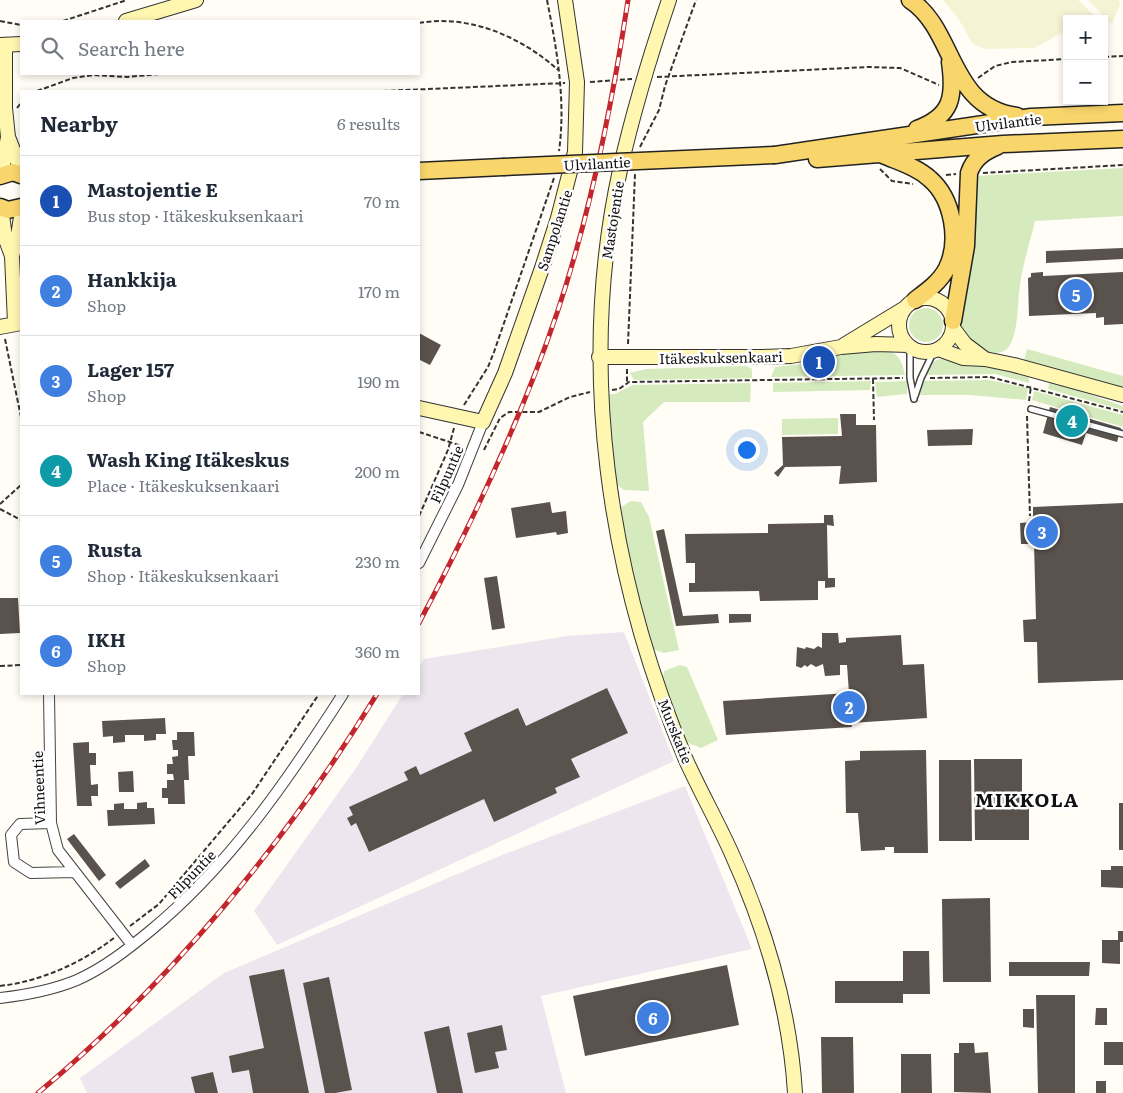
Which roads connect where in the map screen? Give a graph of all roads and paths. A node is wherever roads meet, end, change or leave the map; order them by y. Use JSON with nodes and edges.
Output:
{"nodes":[{"id":1,"x":127,"y":0,"type":"edge"},
{"id":2,"x":196,"y":0,"type":"edge"},
{"id":3,"x":547,"y":0,"type":"edge"},
{"id":4,"x":565,"y":0,"type":"edge"},
{"id":5,"x":669,"y":0,"type":"edge"},
{"id":6,"x":696,"y":0,"type":"edge"},
{"id":7,"x":910,"y":0,"type":"edge"},
{"id":8,"x":66,"y":20,"type":"edge"},
{"id":9,"x":129,"y":20,"type":"edge"},
{"id":10,"x":0,"y":21,"type":"edge"},
{"id":11,"x":420,"y":23,"type":"edge"},
{"id":12,"x":20,"y":25,"type":"edge"},
{"id":13,"x":20,"y":44,"type":"edge"},
{"id":14,"x":3,"y":46,"type":"edge"},
{"id":15,"x":1123,"y":56,"type":"edge"},
{"id":16,"x":1108,"y":57,"type":"edge"},
{"id":17,"x":1063,"y":59,"type":"edge"},
{"id":18,"x":559,"y":70,"type":"junction"},
{"id":19,"x":93,"y":75,"type":"edge"},
{"id":20,"x":93,"y":75,"type":"edge"},
{"id":21,"x":149,"y":75,"type":"edge"},
{"id":22,"x":669,"y":76,"type":"junction"},
{"id":23,"x":643,"y":78,"type":"junction"},
{"id":24,"x":578,"y":82,"type":"junction"},
{"id":25,"x":560,"y":83,"type":"junction"},
{"id":26,"x":960,"y":86,"type":"junction"},
{"id":27,"x":40,"y":90,"type":"edge"},
{"id":28,"x":405,"y":90,"type":"edge"},
{"id":29,"x":20,"y":104,"type":"edge"},
{"id":30,"x":17,"y":108,"type":"dead end"},
{"id":31,"x":1123,"y":113,"type":"edge"},
{"id":32,"x":1031,"y":118,"type":"junction"},
{"id":33,"x":8,"y":137,"type":"junction"},
{"id":34,"x":1123,"y":139,"type":"edge"},
{"id":35,"x":1003,"y":144,"type":"junction"},
{"id":36,"x":880,"y":149,"type":"junction"},
{"id":37,"x":559,"y":152,"type":"dead end"},
{"id":38,"x":775,"y":155,"type":"junction"},
{"id":39,"x":638,"y":156,"type":"dead end"},
{"id":40,"x":1123,"y":165,"type":"edge"},
{"id":41,"x":20,"y":167,"type":"edge"},
{"id":42,"x":420,"y":171,"type":"edge"},
{"id":43,"x":635,"y":172,"type":"dead end"},
{"id":44,"x":969,"y":173,"type":"junction"},
{"id":45,"x":0,"y":175,"type":"edge"},
{"id":46,"x":20,"y":175,"type":"edge"},
{"id":47,"x":554,"y":176,"type":"dead end"},
{"id":48,"x":932,"y":180,"type":"junction"},
{"id":49,"x":1,"y":207,"type":"edge"},
{"id":50,"x":20,"y":207,"type":"edge"},
{"id":51,"x":20,"y":223,"type":"edge"},
{"id":52,"x":12,"y":256,"type":"junction"},
{"id":53,"x":910,"y":304,"type":"junction"},
{"id":54,"x":18,"y":323,"type":"edge"},
{"id":55,"x":953,"y":324,"type":"junction"},
{"id":56,"x":2,"y":332,"type":"edge"},
{"id":57,"x":909,"y":346,"type":"junction"},
{"id":58,"x":842,"y":347,"type":"junction"},
{"id":59,"x":936,"y":350,"type":"junction"},
{"id":60,"x":599,"y":357,"type":"junction"},
{"id":61,"x":627,"y":358,"type":"junction"},
{"id":62,"x":985,"y":359,"type":"junction"},
{"id":63,"x":910,"y":378,"type":"junction"},
{"id":64,"x":921,"y":378,"type":"junction"},
{"id":65,"x":873,"y":379,"type":"junction"},
{"id":66,"x":627,"y":384,"type":"junction"},
{"id":67,"x":1031,"y":386,"type":"junction"},
{"id":68,"x":601,"y":391,"type":"junction"},
{"id":69,"x":1123,"y":395,"type":"edge"},
{"id":70,"x":420,"y":408,"type":"edge"},
{"id":71,"x":1031,"y":409,"type":"dead end"},
{"id":72,"x":1123,"y":412,"type":"edge"},
{"id":73,"x":20,"y":413,"type":"edge"},
{"id":74,"x":458,"y":418,"type":"junction"},
{"id":75,"x":874,"y":420,"type":"dead end"},
{"id":76,"x":483,"y":422,"type":"junction"},
{"id":77,"x":420,"y":432,"type":"edge"},
{"id":78,"x":1123,"y":434,"type":"edge"},
{"id":79,"x":450,"y":442,"type":"junction"},
{"id":80,"x":472,"y":450,"type":"junction"},
{"id":81,"x":20,"y":485,"type":"edge"},
{"id":82,"x":0,"y":504,"type":"edge"},
{"id":83,"x":0,"y":509,"type":"edge"},
{"id":84,"x":420,"y":514,"type":"edge"},
{"id":85,"x":1030,"y":516,"type":"dead end"},
{"id":86,"x":20,"y":519,"type":"edge"},
{"id":87,"x":423,"y":545,"type":"edge"},
{"id":88,"x":420,"y":558,"type":"edge"},
{"id":89,"x":0,"y":666,"type":"edge"},
{"id":90,"x":20,"y":666,"type":"edge"},
{"id":91,"x":50,"y":695,"type":"edge"},
{"id":92,"x":318,"y":695,"type":"edge"},
{"id":93,"x":342,"y":695,"type":"edge"},
{"id":94,"x":51,"y":823,"type":"junction"},
{"id":95,"x":74,"y":872,"type":"junction"},
{"id":96,"x":122,"y":932,"type":"junction"},
{"id":97,"x":132,"y":946,"type":"junction"},
{"id":98,"x":0,"y":986,"type":"edge"},
{"id":99,"x":0,"y":998,"type":"edge"},
{"id":100,"x":795,"y":1093,"type":"edge"}],
"edges":[{"from":1,"to":8,"type":"path"},
{"from":2,"to":9,"type":"street"},
{"from":3,"to":18,"type":"path"},
{"from":4,"to":24,"type":"street","name":"Sampolantie"},
{"from":5,"to":23,"type":"street","name":"Mastojentie"},
{"from":6,"to":22,"type":"path"},
{"from":7,"to":26,"type":"main road"},
{"from":10,"to":12,"type":"path"},
{"from":11,"to":18,"type":"path"},
{"from":13,"to":14,"type":"street"},
{"from":14,"to":33,"type":"street"},
{"from":15,"to":16,"type":"path"},
{"from":17,"to":26,"type":"path"},
{"from":18,"to":25,"type":"path"},
{"from":19,"to":27,"type":"path"},
{"from":20,"to":21,"type":"path"},
{"from":22,"to":23,"type":"path"},
{"from":22,"to":26,"type":"path"},
{"from":22,"to":39,"type":"path"},
{"from":23,"to":24,"type":"path"},
{"from":23,"to":60,"type":"street","name":"Mastojentie"},
{"from":24,"to":25,"type":"path"},
{"from":24,"to":76,"type":"street","name":"Sampolantie"},
{"from":25,"to":28,"type":"path"},
{"from":25,"to":37,"type":"path"},
{"from":26,"to":32,"type":"main road"},
{"from":26,"to":36,"type":"main road"},
{"from":29,"to":30,"type":"path"},
{"from":31,"to":32,"type":"main road","name":"Ulvilantie"},
{"from":32,"to":36,"type":"main road","name":"Ulvilantie"},
{"from":33,"to":41,"type":"street"},
{"from":33,"to":45,"type":"street"},
{"from":34,"to":35,"type":"main road","name":"Ulvilantie"},
{"from":35,"to":36,"type":"main road","name":"Ulvilantie"},
{"from":35,"to":44,"type":"main road"},
{"from":36,"to":38,"type":"main road","name":"Ulvilantie"},
{"from":36,"to":38,"type":"main road","name":"Ulvilantie"},
{"from":36,"to":48,"type":"main road"},
{"from":36,"to":48,"type":"path"},
{"from":38,"to":42,"type":"main road","name":"Ulvilantie","bridge":true},
{"from":40,"to":44,"type":"path"},
{"from":43,"to":61,"type":"path"},
{"from":44,"to":48,"type":"path"},
{"from":44,"to":55,"type":"main road"},
{"from":45,"to":46,"type":"main road"},
{"from":47,"to":74,"type":"path"},
{"from":48,"to":53,"type":"main road"},
{"from":49,"to":50,"type":"main road"},
{"from":49,"to":52,"type":"street"},
{"from":51,"to":52,"type":"street"},
{"from":52,"to":54,"type":"street"},
{"from":53,"to":55,"type":"street"},
{"from":53,"to":57,"type":"street"},
{"from":53,"to":58,"type":"street","name":"Itäkeskuksenkaari"},
{"from":54,"to":56,"type":"street"},
{"from":55,"to":59,"type":"street"},
{"from":55,"to":62,"type":"street"},
{"from":56,"to":73,"type":"path"},
{"from":57,"to":58,"type":"street","name":"Itäkeskuksenkaari"},
{"from":57,"to":59,"type":"street"},
{"from":57,"to":63,"type":"lane"},
{"from":58,"to":61,"type":"street","name":"Itäkeskuksenkaari"},
{"from":59,"to":62,"type":"street"},
{"from":59,"to":64,"type":"lane"},
{"from":60,"to":61,"type":"street","name":"Itäkeskuksenkaari"},
{"from":60,"to":68,"type":"street","name":"Murskatie"},
{"from":61,"to":66,"type":"path"},
{"from":62,"to":69,"type":"street"},
{"from":63,"to":64,"type":"lane"},
{"from":63,"to":65,"type":"path"},
{"from":64,"to":67,"type":"path"},
{"from":65,"to":66,"type":"path"},
{"from":65,"to":75,"type":"path"},
{"from":66,"to":68,"type":"path"},
{"from":67,"to":72,"type":"path"},
{"from":67,"to":85,"type":"path"},
{"from":68,"to":80,"type":"path"},
{"from":68,"to":100,"type":"street","name":"Murskatie"},
{"from":70,"to":74,"type":"street"},
{"from":71,"to":78,"type":"lane"},
{"from":74,"to":76,"type":"street"},
{"from":74,"to":79,"type":"path"},
{"from":76,"to":80,"type":"street","name":"Filpuntie"},
{"from":77,"to":79,"type":"path"},
{"from":79,"to":80,"type":"path"},
{"from":79,"to":84,"type":"path"},
{"from":80,"to":87,"type":"street","name":"Filpuntie"},
{"from":81,"to":82,"type":"path"},
{"from":83,"to":86,"type":"path"},
{"from":87,"to":88,"type":"street","name":"Filpuntie"},
{"from":89,"to":90,"type":"path"},
{"from":91,"to":94,"type":"street","name":"Vihneentie"},
{"from":92,"to":96,"type":"path"},
{"from":93,"to":97,"type":"street","name":"Filpuntie"},
{"from":94,"to":95,"type":"street","name":"Vihneentie"},
{"from":94,"to":95,"type":"street"},
{"from":95,"to":96,"type":"street","name":"Vihneentie"},
{"from":96,"to":97,"type":"street","name":"Vihneentie"},
{"from":96,"to":98,"type":"path"},
{"from":97,"to":99,"type":"street","name":"Filpuntie"}]}
